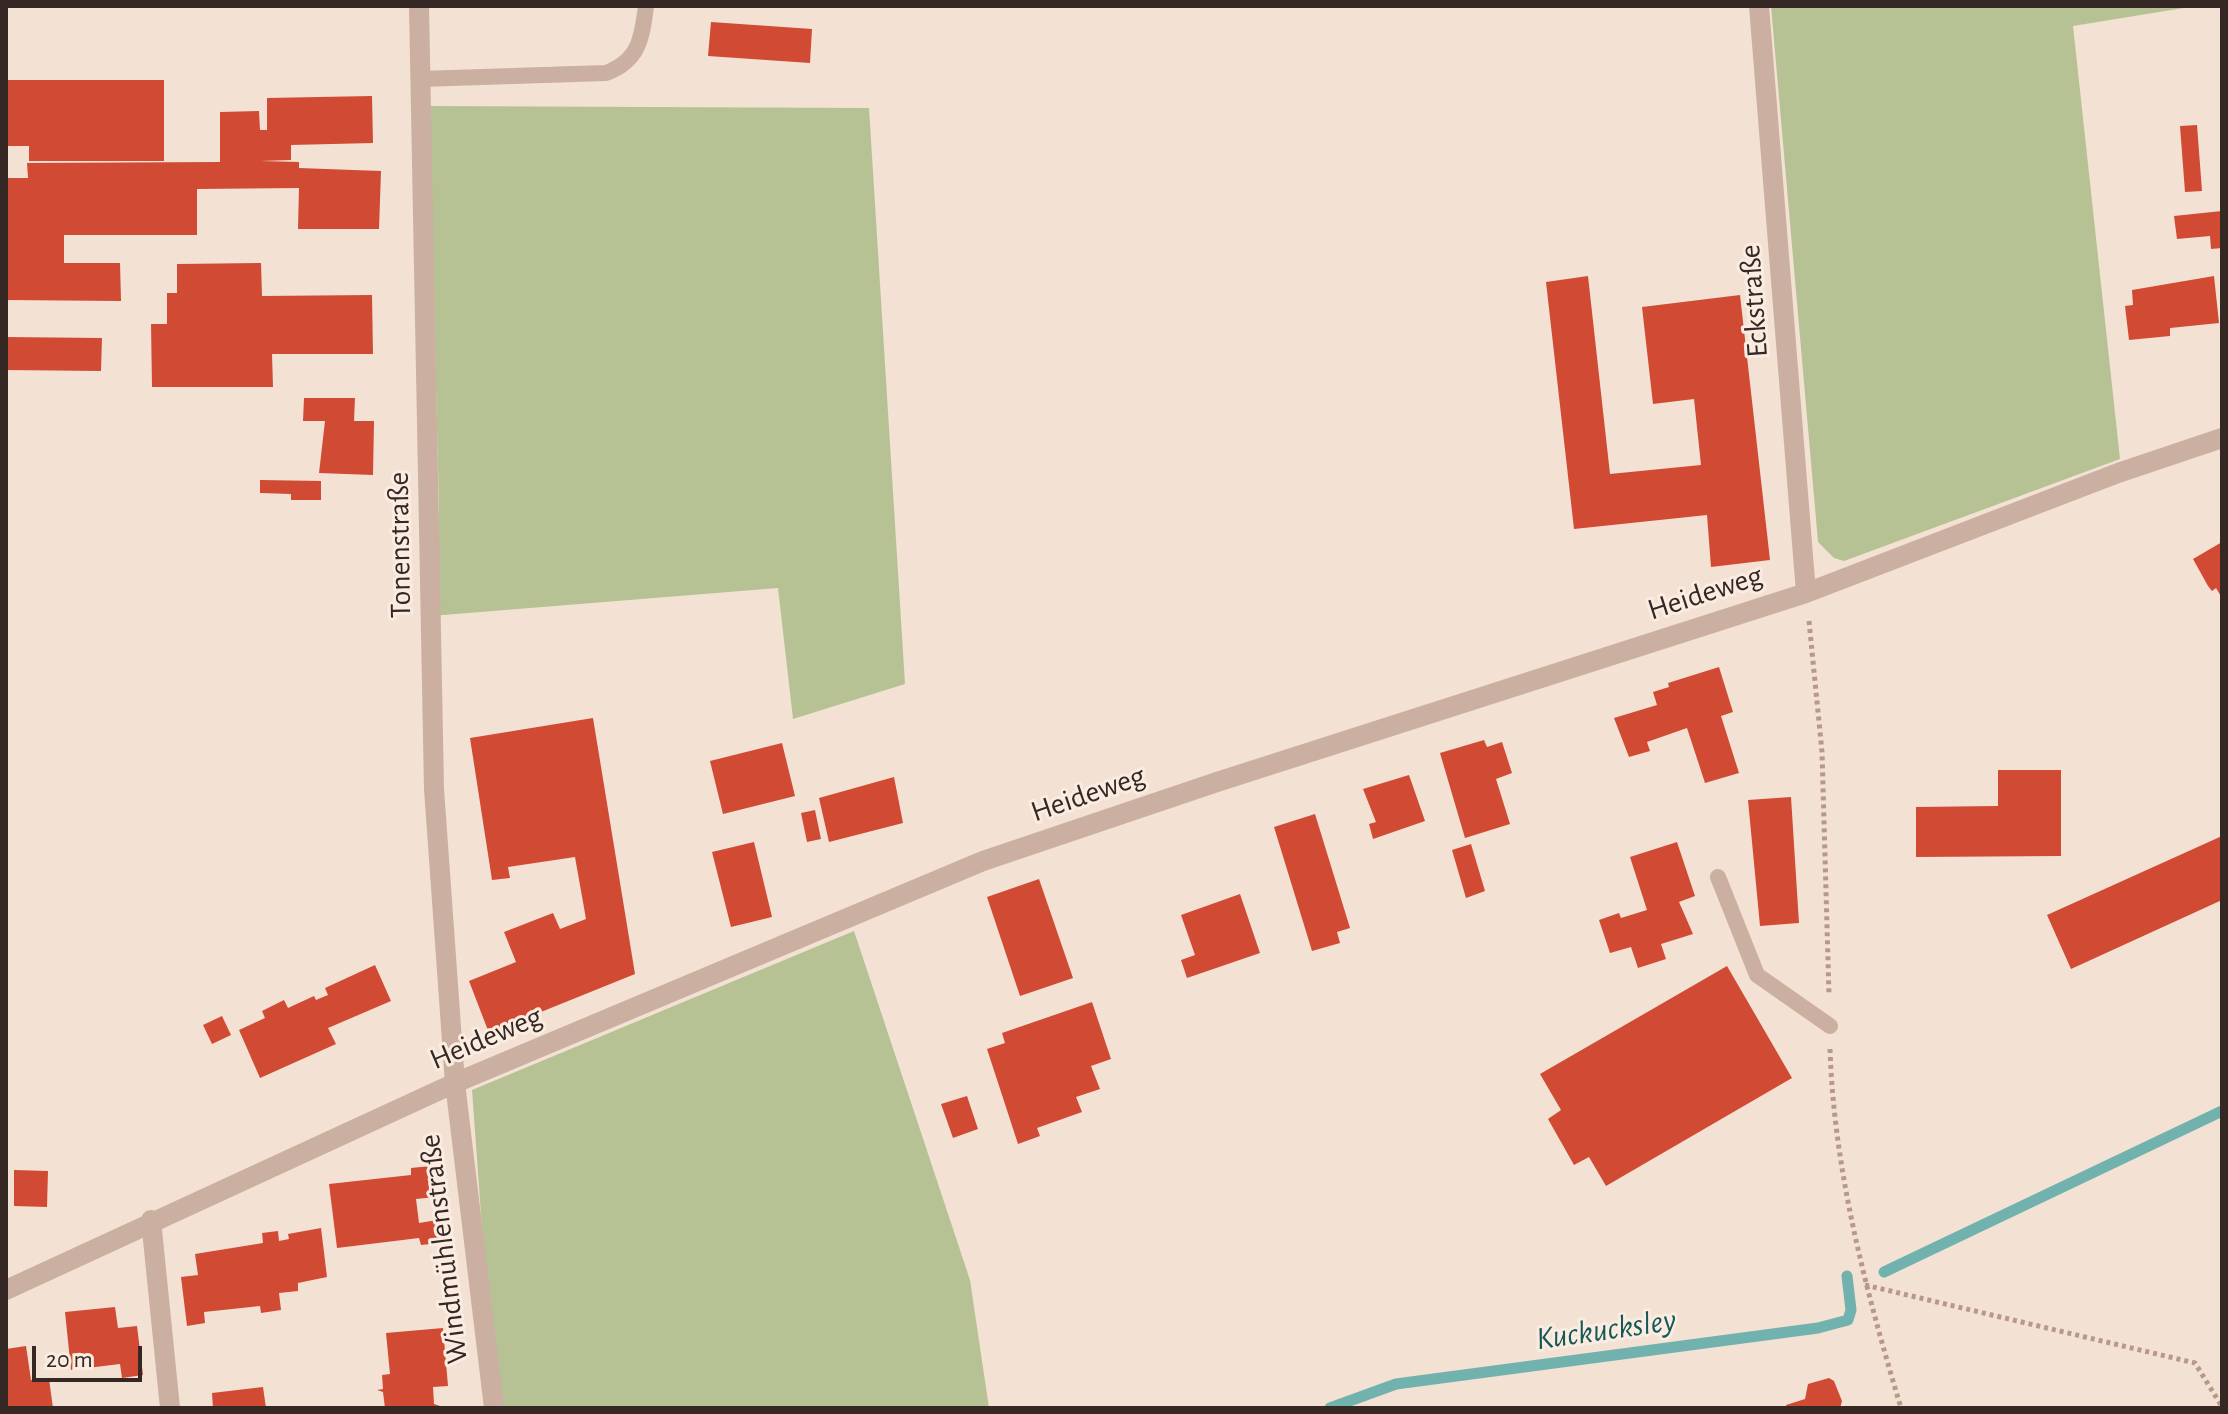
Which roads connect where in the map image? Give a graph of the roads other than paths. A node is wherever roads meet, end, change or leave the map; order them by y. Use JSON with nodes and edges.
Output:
{"nodes":[{"id":1,"x":419,"y":6,"type":"edge"},
{"id":2,"x":646,"y":6,"type":"edge"},
{"id":3,"x":1759,"y":6,"type":"edge"},
{"id":4,"x":420,"y":79,"type":"junction"},
{"id":5,"x":2222,"y":438,"type":"edge"},
{"id":6,"x":1806,"y":593,"type":"junction"},
{"id":7,"x":1718,"y":877,"type":"dead end"},
{"id":8,"x":1830,"y":1026,"type":"dead end"},
{"id":9,"x":455,"y":1083,"type":"junction"},
{"id":10,"x":151,"y":1220,"type":"junction"},
{"id":11,"x":6,"y":1290,"type":"edge"},
{"id":12,"x":170,"y":1408,"type":"edge"},
{"id":13,"x":494,"y":1408,"type":"edge"}],
"edges":[{"from":1,"to":4,"type":"street","name":"Tonenstraße"},
{"from":2,"to":4,"type":"lane"},
{"from":3,"to":6,"type":"street","name":"Eckstraße"},
{"from":4,"to":9,"type":"street","name":"Tonenstraße"},
{"from":5,"to":6,"type":"street","name":"Heideweg"},
{"from":6,"to":9,"type":"street","name":"Heideweg"},
{"from":7,"to":8,"type":"lane"},
{"from":9,"to":10,"type":"street","name":"Heideweg"},
{"from":9,"to":13,"type":"street","name":"Windmühlenstraße"},
{"from":10,"to":11,"type":"street","name":"Heideweg"},
{"from":10,"to":12,"type":"street"}]}
